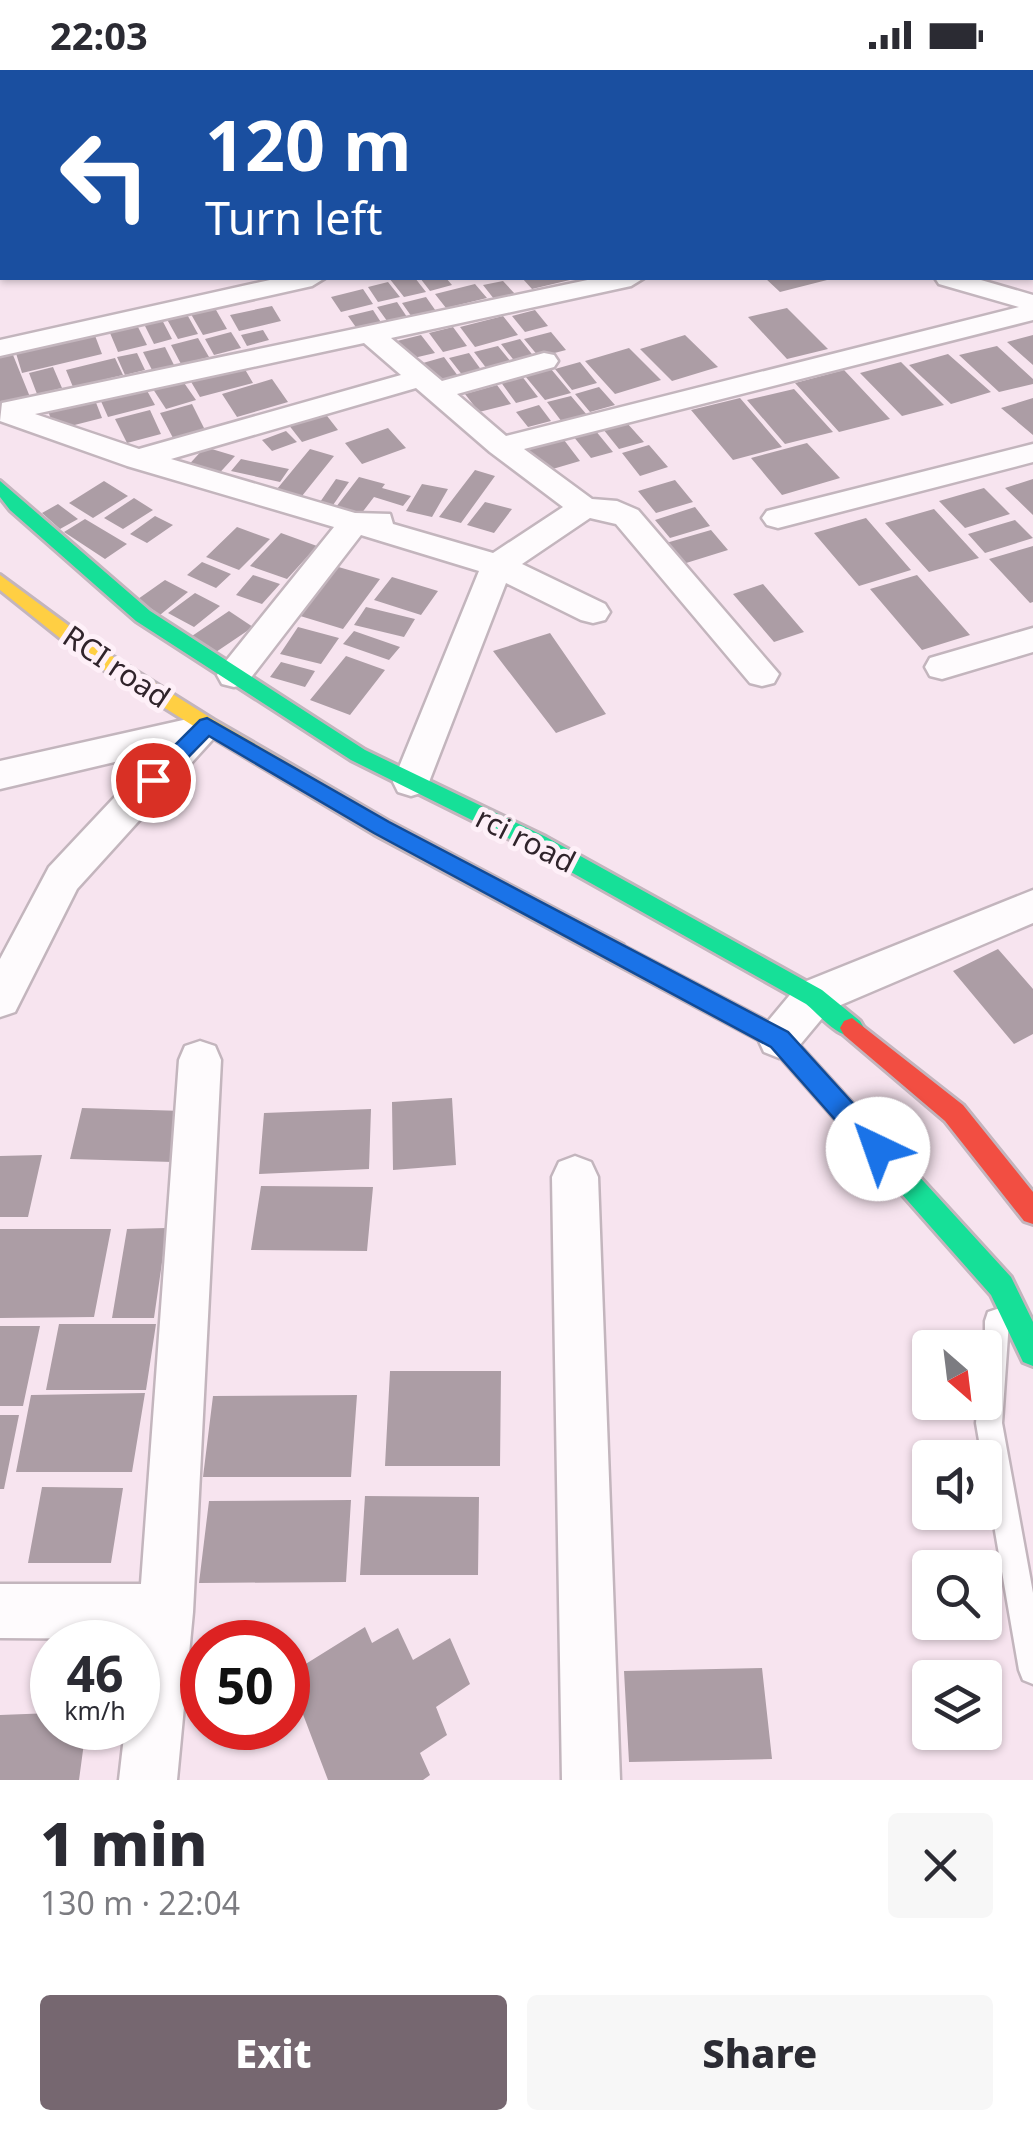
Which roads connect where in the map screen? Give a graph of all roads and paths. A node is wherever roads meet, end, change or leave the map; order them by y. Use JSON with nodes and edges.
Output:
{"nodes":[{"id":1,"x":303,"y":280,"type":"edge"},
{"id":2,"x":623,"y":280,"type":"edge"},
{"id":3,"x":955,"y":280,"type":"edge"},
{"id":4,"x":1033,"y":303,"type":"edge"},
{"id":5,"x":1033,"y":312,"type":"edge"},
{"id":6,"x":370,"y":334,"type":"junction"},
{"id":7,"x":0,"y":348,"type":"edge"},
{"id":8,"x":544,"y":361,"type":"dead end"},
{"id":9,"x":427,"y":385,"type":"junction"},
{"id":10,"x":500,"y":446,"type":"junction"},
{"id":11,"x":1033,"y":453,"type":"edge"},
{"id":12,"x":138,"y":460,"type":"junction"},
{"id":13,"x":0,"y":486,"type":"edge"},
{"id":14,"x":584,"y":508,"type":"junction"},
{"id":15,"x":778,"y":518,"type":"dead end"},
{"id":16,"x":367,"y":522,"type":"junction"},
{"id":17,"x":497,"y":565,"type":"junction"},
{"id":18,"x":0,"y":581,"type":"edge"},
{"id":19,"x":593,"y":612,"type":"dead end"},
{"id":20,"x":1033,"y":640,"type":"edge"},
{"id":21,"x":942,"y":667,"type":"dead end"},
{"id":22,"x":762,"y":674,"type":"dead end"},
{"id":23,"x":234,"y":675,"type":"junction"},
{"id":24,"x":203,"y":728,"type":"junction"},
{"id":25,"x":0,"y":775,"type":"edge"},
{"id":26,"x":411,"y":782,"type":"junction"},
{"id":27,"x":1033,"y":906,"type":"edge"},
{"id":28,"x":814,"y":997,"type":"junction"},
{"id":29,"x":0,"y":1000,"type":"edge"},
{"id":30,"x":779,"y":1040,"type":"junction"},
{"id":31,"x":200,"y":1060,"type":"dead end"},
{"id":32,"x":575,"y":1177,"type":"dead end"},
{"id":33,"x":1033,"y":1212,"type":"edge"},
{"id":34,"x":1000,"y":1286,"type":"junction"},
{"id":35,"x":1033,"y":1352,"type":"edge"},
{"id":36,"x":0,"y":1611,"type":"edge"},
{"id":37,"x":166,"y":1612,"type":"junction"},
{"id":38,"x":1033,"y":1670,"type":"edge"},
{"id":39,"x":148,"y":1780,"type":"edge"},
{"id":40,"x":591,"y":1780,"type":"edge"}],
"edges":[{"from":1,"to":7,"type":"street"},
{"from":2,"to":6,"type":"street"},
{"from":3,"to":4,"type":"street"},
{"from":5,"to":10,"type":"street"},
{"from":6,"to":9,"type":"street"},
{"from":6,"to":12,"type":"street"},
{"from":8,"to":9,"type":"street"},
{"from":9,"to":10,"type":"street"},
{"from":9,"to":12,"type":"street"},
{"from":10,"to":14,"type":"street"},
{"from":11,"to":15,"type":"street"},
{"from":12,"to":16,"type":"street"},
{"from":13,"to":23,"type":"main road","name":"rci road"},
{"from":14,"to":17,"type":"street"},
{"from":14,"to":22,"type":"street"},
{"from":16,"to":17,"type":"street"},
{"from":16,"to":23,"type":"street"},
{"from":17,"to":19,"type":"street"},
{"from":17,"to":26,"type":"street"},
{"from":18,"to":24,"type":"main road","name":"RCI road"},
{"from":20,"to":21,"type":"street"},
{"from":23,"to":26,"type":"main road","name":"rci road"},
{"from":24,"to":25,"type":"street"},
{"from":24,"to":29,"type":"street"},
{"from":24,"to":30,"type":"main road","name":"RCI road"},
{"from":26,"to":28,"type":"main road","name":"rci road"},
{"from":27,"to":28,"type":"street"},
{"from":28,"to":30,"type":"street"},
{"from":28,"to":33,"type":"main road","name":"rci road"},
{"from":30,"to":34,"type":"main road","name":"RCI road"},
{"from":31,"to":37,"type":"street"},
{"from":32,"to":40,"type":"street"},
{"from":34,"to":35,"type":"main road","name":"RCI road"},
{"from":34,"to":38,"type":"lane"},
{"from":36,"to":37,"type":"street"},
{"from":37,"to":39,"type":"street"}]}
